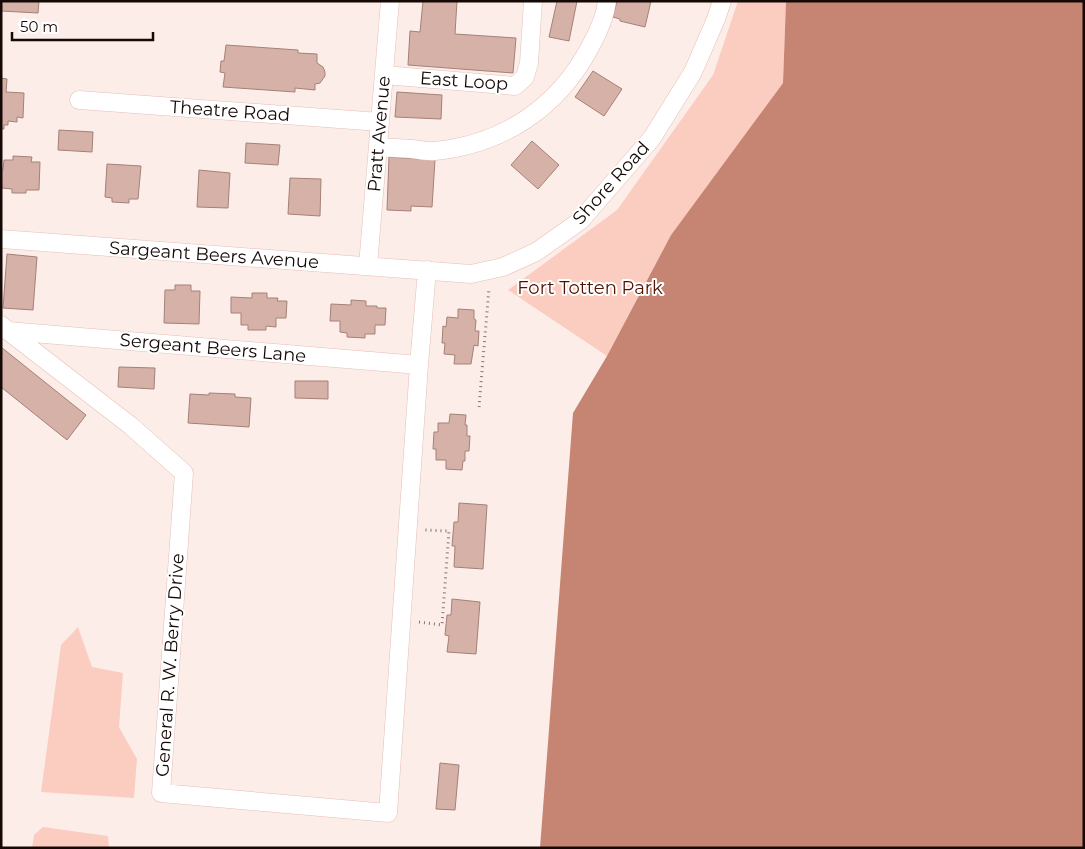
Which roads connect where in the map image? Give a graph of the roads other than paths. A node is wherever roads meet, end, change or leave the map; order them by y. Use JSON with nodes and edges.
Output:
{"nodes":[{"id":1,"x":390,"y":1,"type":"edge"},
{"id":2,"x":533,"y":1,"type":"edge"},
{"id":3,"x":607,"y":1,"type":"edge"},
{"id":4,"x":722,"y":1,"type":"edge"},
{"id":5,"x":384,"y":75,"type":"junction"},
{"id":6,"x":79,"y":100,"type":"dead end"},
{"id":7,"x":380,"y":122,"type":"junction"},
{"id":8,"x":378,"y":147,"type":"junction"},
{"id":9,"x":1,"y":239,"type":"edge"},
{"id":10,"x":368,"y":266,"type":"junction"},
{"id":11,"x":427,"y":270,"type":"junction"},
{"id":12,"x":5,"y":328,"type":"edge"},
{"id":13,"x":419,"y":365,"type":"junction"}],
"edges":[{"from":1,"to":5,"type":"street","name":"Pratt Avenue"},
{"from":2,"to":5,"type":"street","name":"East Loop"},
{"from":3,"to":8,"type":"street"},
{"from":4,"to":11,"type":"street","name":"Shore Road"},
{"from":5,"to":7,"type":"street","name":"Pratt Avenue"},
{"from":6,"to":7,"type":"street","name":"Theatre Road"},
{"from":7,"to":8,"type":"street","name":"Pratt Avenue"},
{"from":8,"to":10,"type":"street","name":"Pratt Avenue"},
{"from":9,"to":10,"type":"street","name":"Sargeant Beers Avenue"},
{"from":10,"to":11,"type":"street","name":"Sargeant Beers Avenue"},
{"from":11,"to":13,"type":"street","name":"General R. W. Berry Drive"},
{"from":12,"to":13,"type":"street","name":"Sergeant Beers Lane"},
{"from":12,"to":13,"type":"street","name":"General R. W. Berry Drive"}]}
